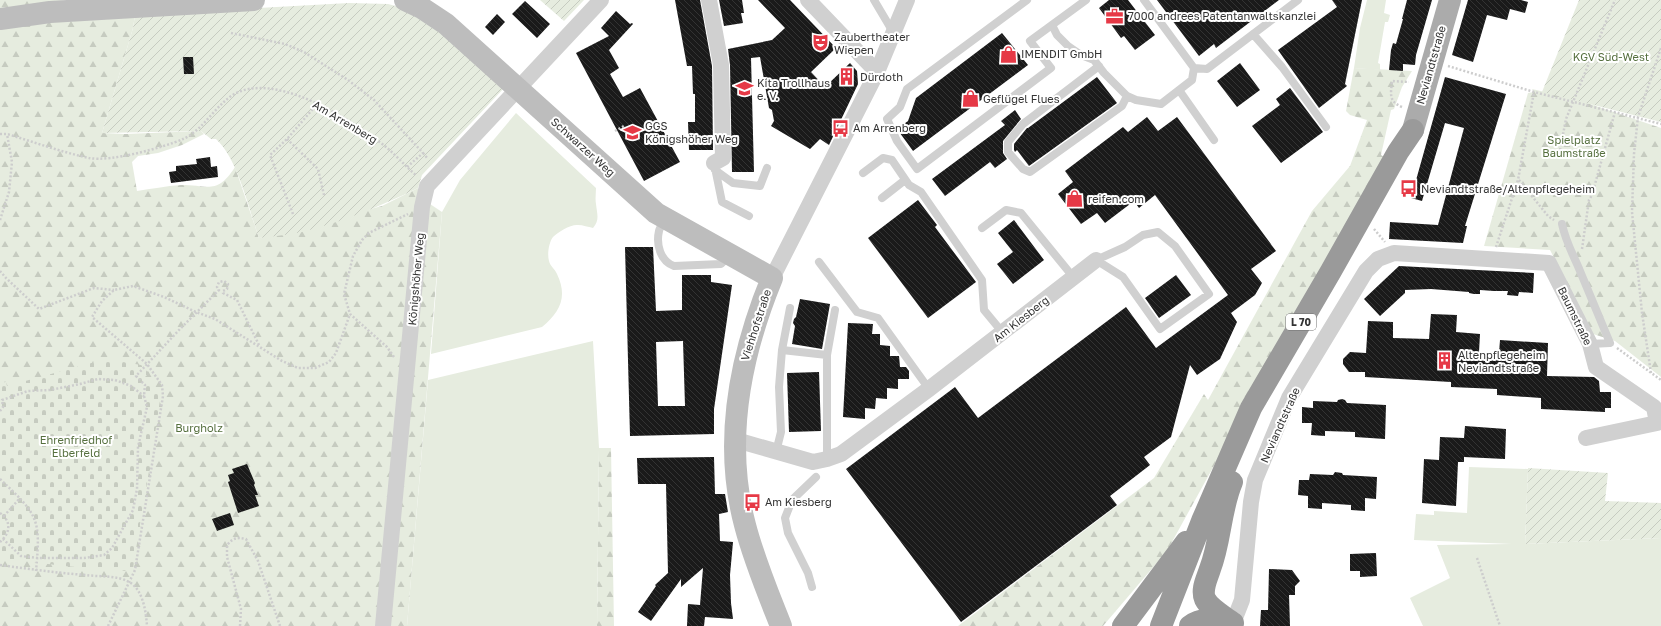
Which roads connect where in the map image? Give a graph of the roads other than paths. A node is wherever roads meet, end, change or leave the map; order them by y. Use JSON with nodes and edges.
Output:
{"nodes":[{"id":1,"x":254,"y":0,"type":"edge"},
{"id":2,"x":405,"y":0,"type":"edge"},
{"id":3,"x":601,"y":0,"type":"edge"},
{"id":4,"x":709,"y":0,"type":"edge"},
{"id":5,"x":808,"y":0,"type":"edge"},
{"id":6,"x":874,"y":0,"type":"edge"},
{"id":7,"x":907,"y":0,"type":"edge"},
{"id":8,"x":1027,"y":0,"type":"edge"},
{"id":9,"x":1086,"y":0,"type":"edge"},
{"id":10,"x":1144,"y":0,"type":"edge"},
{"id":11,"x":1298,"y":0,"type":"edge"},
{"id":12,"x":1450,"y":0,"type":"edge"},
{"id":13,"x":0,"y":19,"type":"edge"},
{"id":14,"x":1052,"y":26,"type":"junction"},
{"id":15,"x":893,"y":32,"type":"junction"},
{"id":16,"x":1253,"y":34,"type":"junction"},
{"id":17,"x":1099,"y":66,"type":"junction"},
{"id":18,"x":1194,"y":68,"type":"junction"},
{"id":19,"x":877,"y":72,"type":"junction"},
{"id":20,"x":518,"y":88,"type":"junction"},
{"id":21,"x":1179,"y":90,"type":"junction"},
{"id":22,"x":1127,"y":96,"type":"junction"},
{"id":23,"x":1415,"y":122,"type":"junction"},
{"id":24,"x":1326,"y":127,"type":"dead end"},
{"id":25,"x":1214,"y":140,"type":"dead end"},
{"id":26,"x":715,"y":166,"type":"junction"},
{"id":27,"x":767,"y":168,"type":"dead end"},
{"id":28,"x":863,"y":173,"type":"dead end"},
{"id":29,"x":905,"y":180,"type":"junction"},
{"id":30,"x":882,"y":198,"type":"dead end"},
{"id":31,"x":749,"y":216,"type":"dead end"},
{"id":32,"x":665,"y":220,"type":"junction"},
{"id":33,"x":1562,"y":224,"type":"road end"},
{"id":34,"x":982,"y":228,"type":"dead end"},
{"id":35,"x":1394,"y":253,"type":"joint"},
{"id":36,"x":730,"y":255,"type":"junction"},
{"id":37,"x":1096,"y":260,"type":"junction"},
{"id":38,"x":819,"y":262,"type":"dead end"},
{"id":39,"x":772,"y":278,"type":"junction"},
{"id":40,"x":1074,"y":278,"type":"junction"},
{"id":41,"x":790,"y":308,"type":"dead end"},
{"id":42,"x":835,"y":310,"type":"dead end"},
{"id":43,"x":1003,"y":333,"type":"junction"},
{"id":44,"x":1590,"y":344,"type":"junction"},
{"id":45,"x":782,"y":350,"type":"junction"},
{"id":46,"x":827,"y":355,"type":"junction"},
{"id":47,"x":929,"y":389,"type":"junction"},
{"id":48,"x":1586,"y":438,"type":"dead end"},
{"id":49,"x":736,"y":440,"type":"junction"},
{"id":50,"x":776,"y":452,"type":"junction"},
{"id":51,"x":827,"y":459,"type":"junction"},
{"id":52,"x":816,"y":478,"type":"dead end"},
{"id":53,"x":1225,"y":497,"type":"junction"},
{"id":54,"x":1202,"y":521,"type":"junction"},
{"id":55,"x":812,"y":587,"type":"dead end"},
{"id":56,"x":1234,"y":625,"type":"edge"},
{"id":57,"x":383,"y":626,"type":"edge"},
{"id":58,"x":781,"y":626,"type":"edge"},
{"id":59,"x":1123,"y":626,"type":"edge"},
{"id":60,"x":1162,"y":626,"type":"edge"},
{"id":61,"x":1178,"y":626,"type":"edge"},
{"id":62,"x":1190,"y":626,"type":"edge"}],
"edges":[{"from":1,"to":13,"type":"street"},
{"from":2,"to":20,"type":"street","name":"Schwarzer Weg"},
{"from":3,"to":20,"type":"street","name":"Königshöher Weg"},
{"from":4,"to":26,"type":"street"},
{"from":5,"to":19,"type":"street"},
{"from":6,"to":15,"type":"lane"},
{"from":7,"to":15,"type":"street","name":"Viehhofstraße"},
{"from":8,"to":14,"type":"lane"},
{"from":9,"to":14,"type":"lane"},
{"from":10,"to":18,"type":"lane"},
{"from":11,"to":16,"type":"lane"},
{"from":12,"to":23,"type":"main road","name":"Neviandtstraße","number":"L 70"},
{"from":14,"to":17,"type":"lane"},
{"from":15,"to":19,"type":"street","name":"Viehhofstraße"},
{"from":16,"to":18,"type":"lane"},
{"from":16,"to":24,"type":"lane"},
{"from":17,"to":22,"type":"lane"},
{"from":17,"to":22,"type":"lane"},
{"from":18,"to":21,"type":"lane"},
{"from":19,"to":39,"type":"street","name":"Viehhofstraße"},
{"from":20,"to":32,"type":"street","name":"Schwarzer Weg"},
{"from":20,"to":57,"type":"street","name":"Königshöher Weg"},
{"from":21,"to":22,"type":"lane"},
{"from":21,"to":25,"type":"lane"},
{"from":23,"to":53,"type":"highway","number":"L 70"},
{"from":23,"to":54,"type":"highway","number":"L 70"},
{"from":26,"to":27,"type":"lane"},
{"from":26,"to":31,"type":"lane"},
{"from":28,"to":29,"type":"lane"},
{"from":29,"to":30,"type":"lane"},
{"from":29,"to":43,"type":"lane"},
{"from":32,"to":36,"type":"street","name":"Schwarzer Weg"},
{"from":32,"to":36,"type":"lane"},
{"from":33,"to":44,"type":"lane"},
{"from":34,"to":40,"type":"lane"},
{"from":35,"to":44,"type":"street","name":"Baumstraße"},
{"from":35,"to":56,"type":"street","name":"Neviandtstraße"},
{"from":36,"to":39,"type":"street","name":"Schwarzer Weg"},
{"from":37,"to":37,"type":"lane"},
{"from":37,"to":40,"type":"street","name":"Am Kiesberg"},
{"from":38,"to":47,"type":"lane"},
{"from":39,"to":49,"type":"street","name":"Viehhofstraße"},
{"from":40,"to":43,"type":"street","name":"Am Kiesberg"},
{"from":41,"to":45,"type":"lane"},
{"from":42,"to":46,"type":"lane"},
{"from":43,"to":47,"type":"street","name":"Am Kiesberg"},
{"from":44,"to":48,"type":"street","name":"Baumstraße"},
{"from":45,"to":46,"type":"lane"},
{"from":45,"to":50,"type":"lane"},
{"from":46,"to":51,"type":"lane"},
{"from":47,"to":51,"type":"street","name":"Am Kiesberg"},
{"from":49,"to":50,"type":"street","name":"Am Kiesberg"},
{"from":49,"to":58,"type":"street","name":"Viehhofstraße"},
{"from":50,"to":51,"type":"street","name":"Am Kiesberg"},
{"from":52,"to":55,"type":"lane"},
{"from":53,"to":56,"type":"highway"},
{"from":53,"to":61,"type":"highway","number":"L 70"},
{"from":54,"to":59,"type":"highway","number":"L 70"},
{"from":54,"to":60,"type":"highway","number":"L 70"},
{"from":56,"to":62,"type":"highway"}]}
